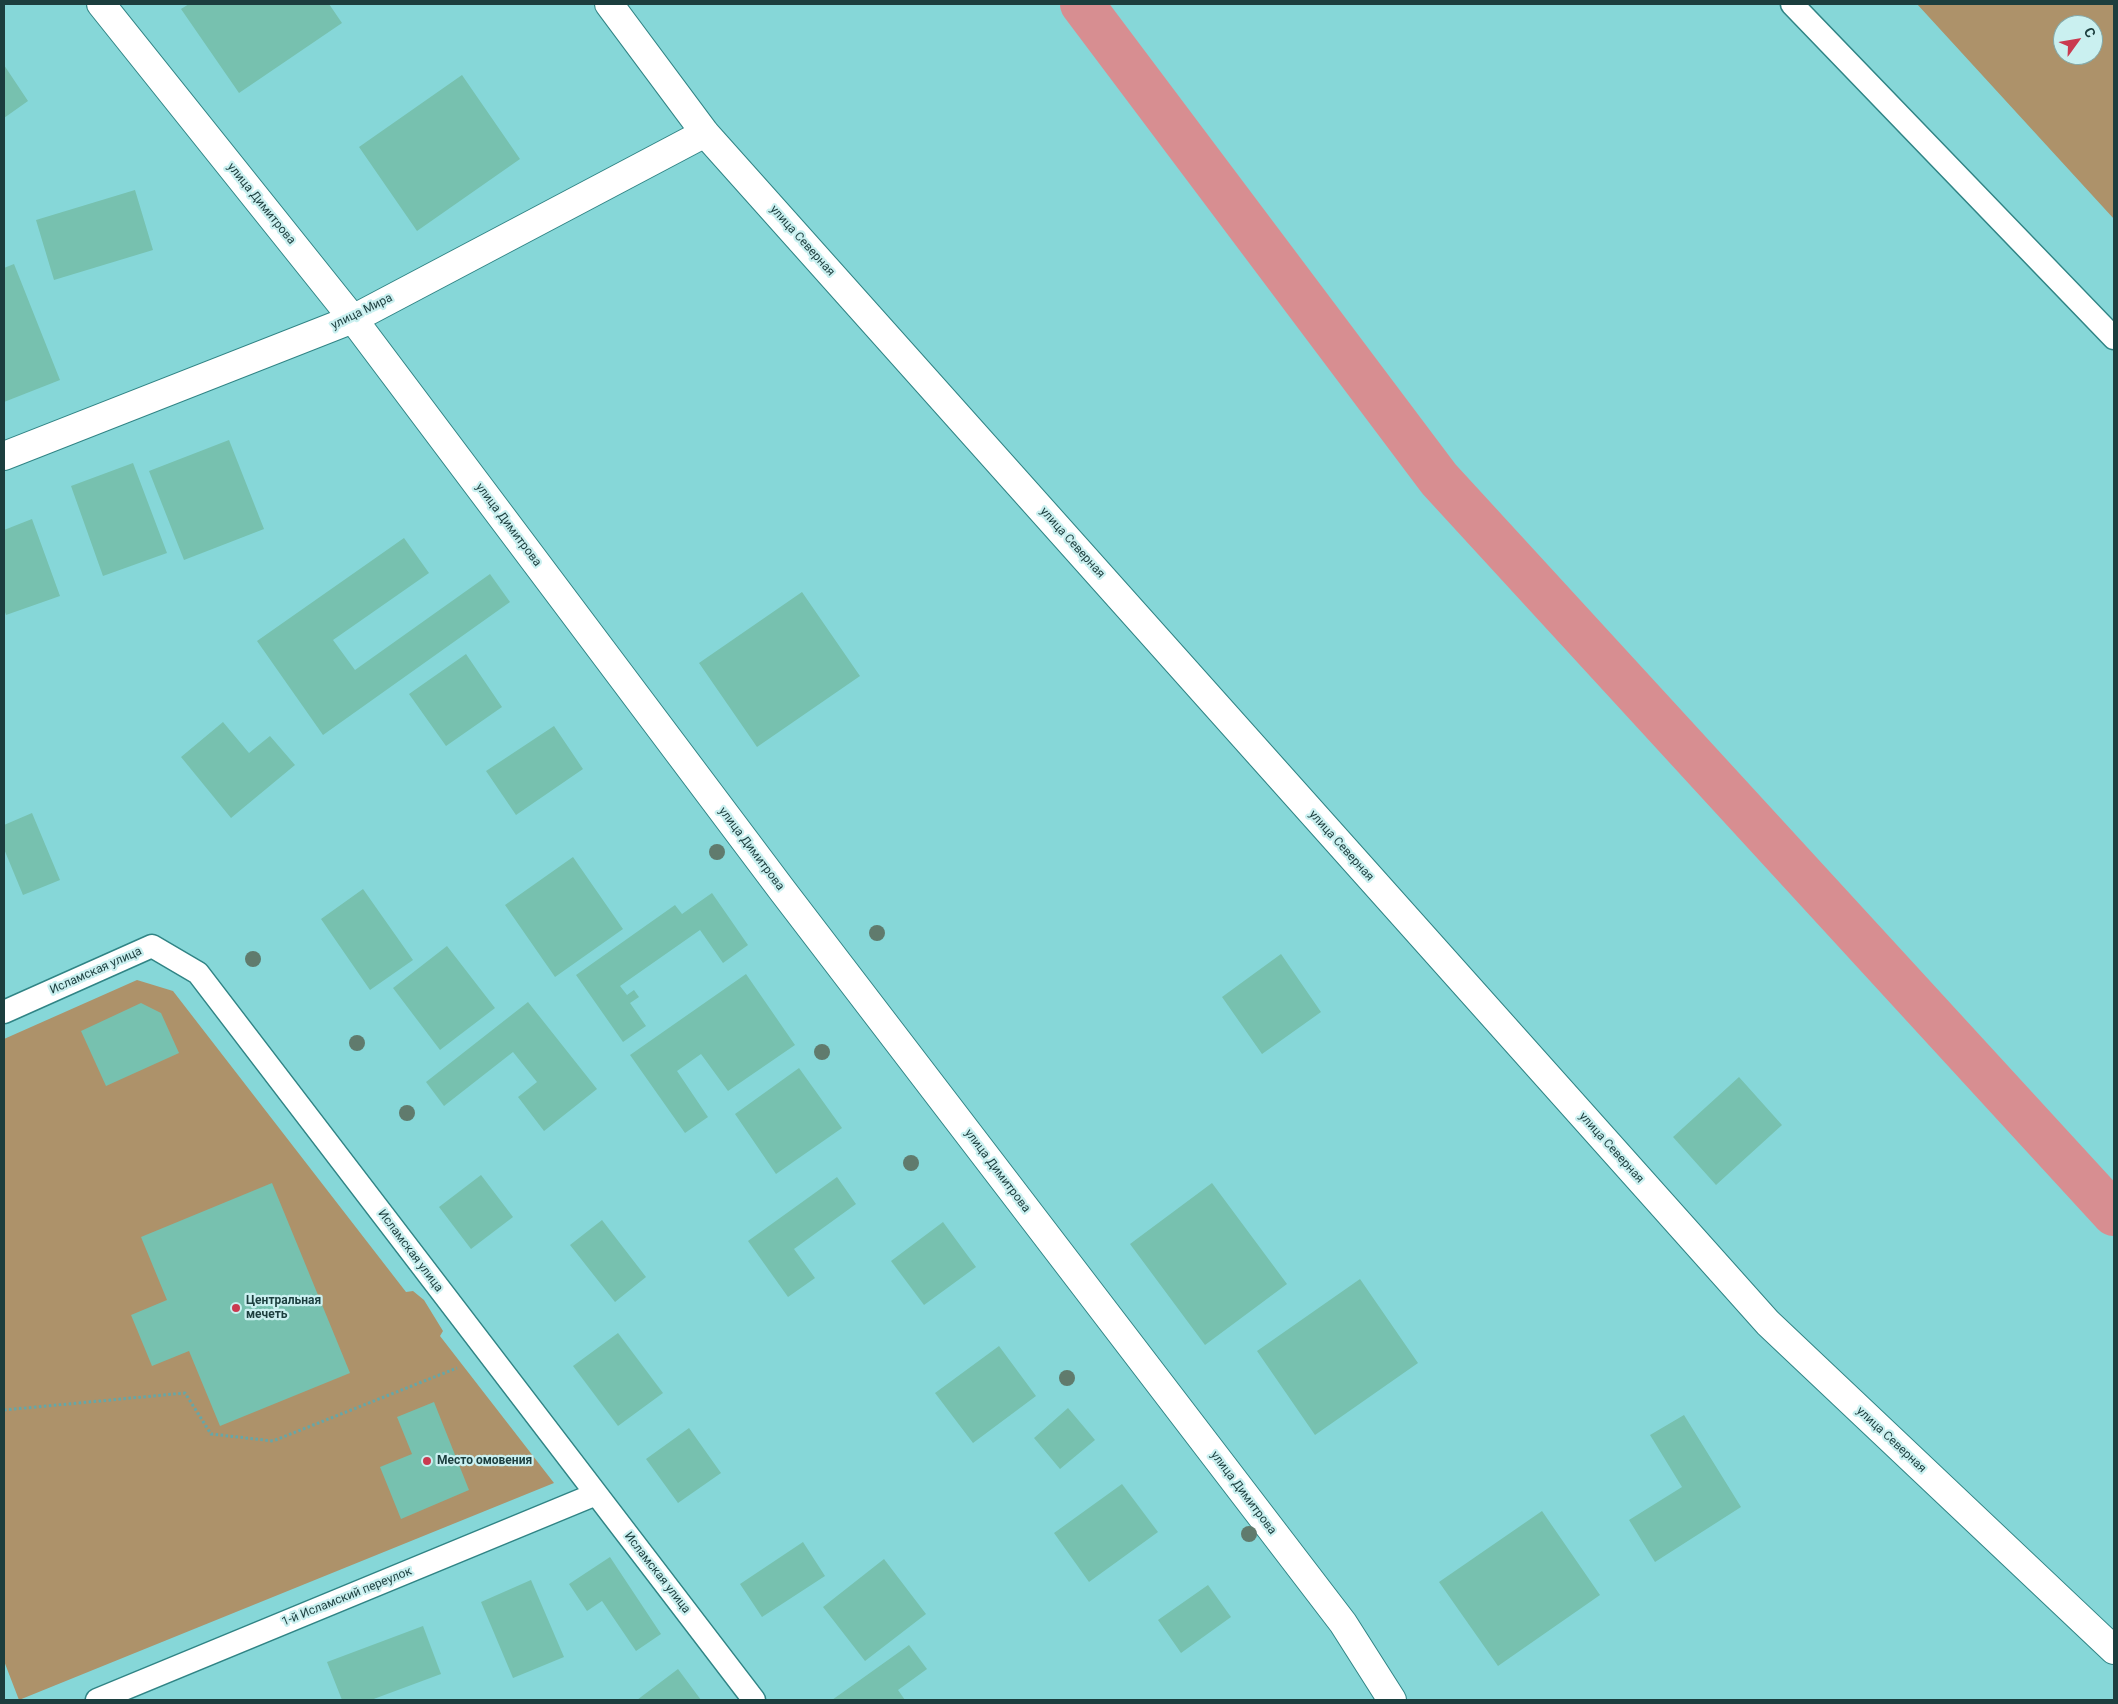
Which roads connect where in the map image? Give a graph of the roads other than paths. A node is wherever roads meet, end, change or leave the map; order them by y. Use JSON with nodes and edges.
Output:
{"nodes":[{"id":1,"x":101,"y":4,"type":"edge"},
{"id":2,"x":609,"y":4,"type":"edge"},
{"id":3,"x":1792,"y":4,"type":"edge"},
{"id":4,"x":705,"y":132,"type":"junction"},
{"id":5,"x":353,"y":319,"type":"junction"},
{"id":6,"x":2114,"y":338,"type":"edge"},
{"id":7,"x":4,"y":456,"type":"edge"},
{"id":8,"x":4,"y":1012,"type":"edge"},
{"id":9,"x":596,"y":1494,"type":"junction"},
{"id":10,"x":2114,"y":1650,"type":"edge"},
{"id":11,"x":97,"y":1700,"type":"edge"},
{"id":12,"x":754,"y":1700,"type":"edge"},
{"id":13,"x":1392,"y":1700,"type":"edge"}],
"edges":[{"from":1,"to":5,"type":"street","name":"улица Димитрова"},
{"from":2,"to":4,"type":"street","name":"улица Северная"},
{"from":3,"to":6,"type":"lane"},
{"from":4,"to":5,"type":"street","name":"улица Мира"},
{"from":4,"to":10,"type":"street","name":"улица Северная"},
{"from":5,"to":7,"type":"street","name":"улица Мира"},
{"from":5,"to":13,"type":"street","name":"улица Димитрова"},
{"from":8,"to":9,"type":"lane","name":"Исламская улица"},
{"from":9,"to":11,"type":"lane","name":"1-й Исламский переулок"},
{"from":9,"to":12,"type":"lane","name":"Исламская улица"}]}
